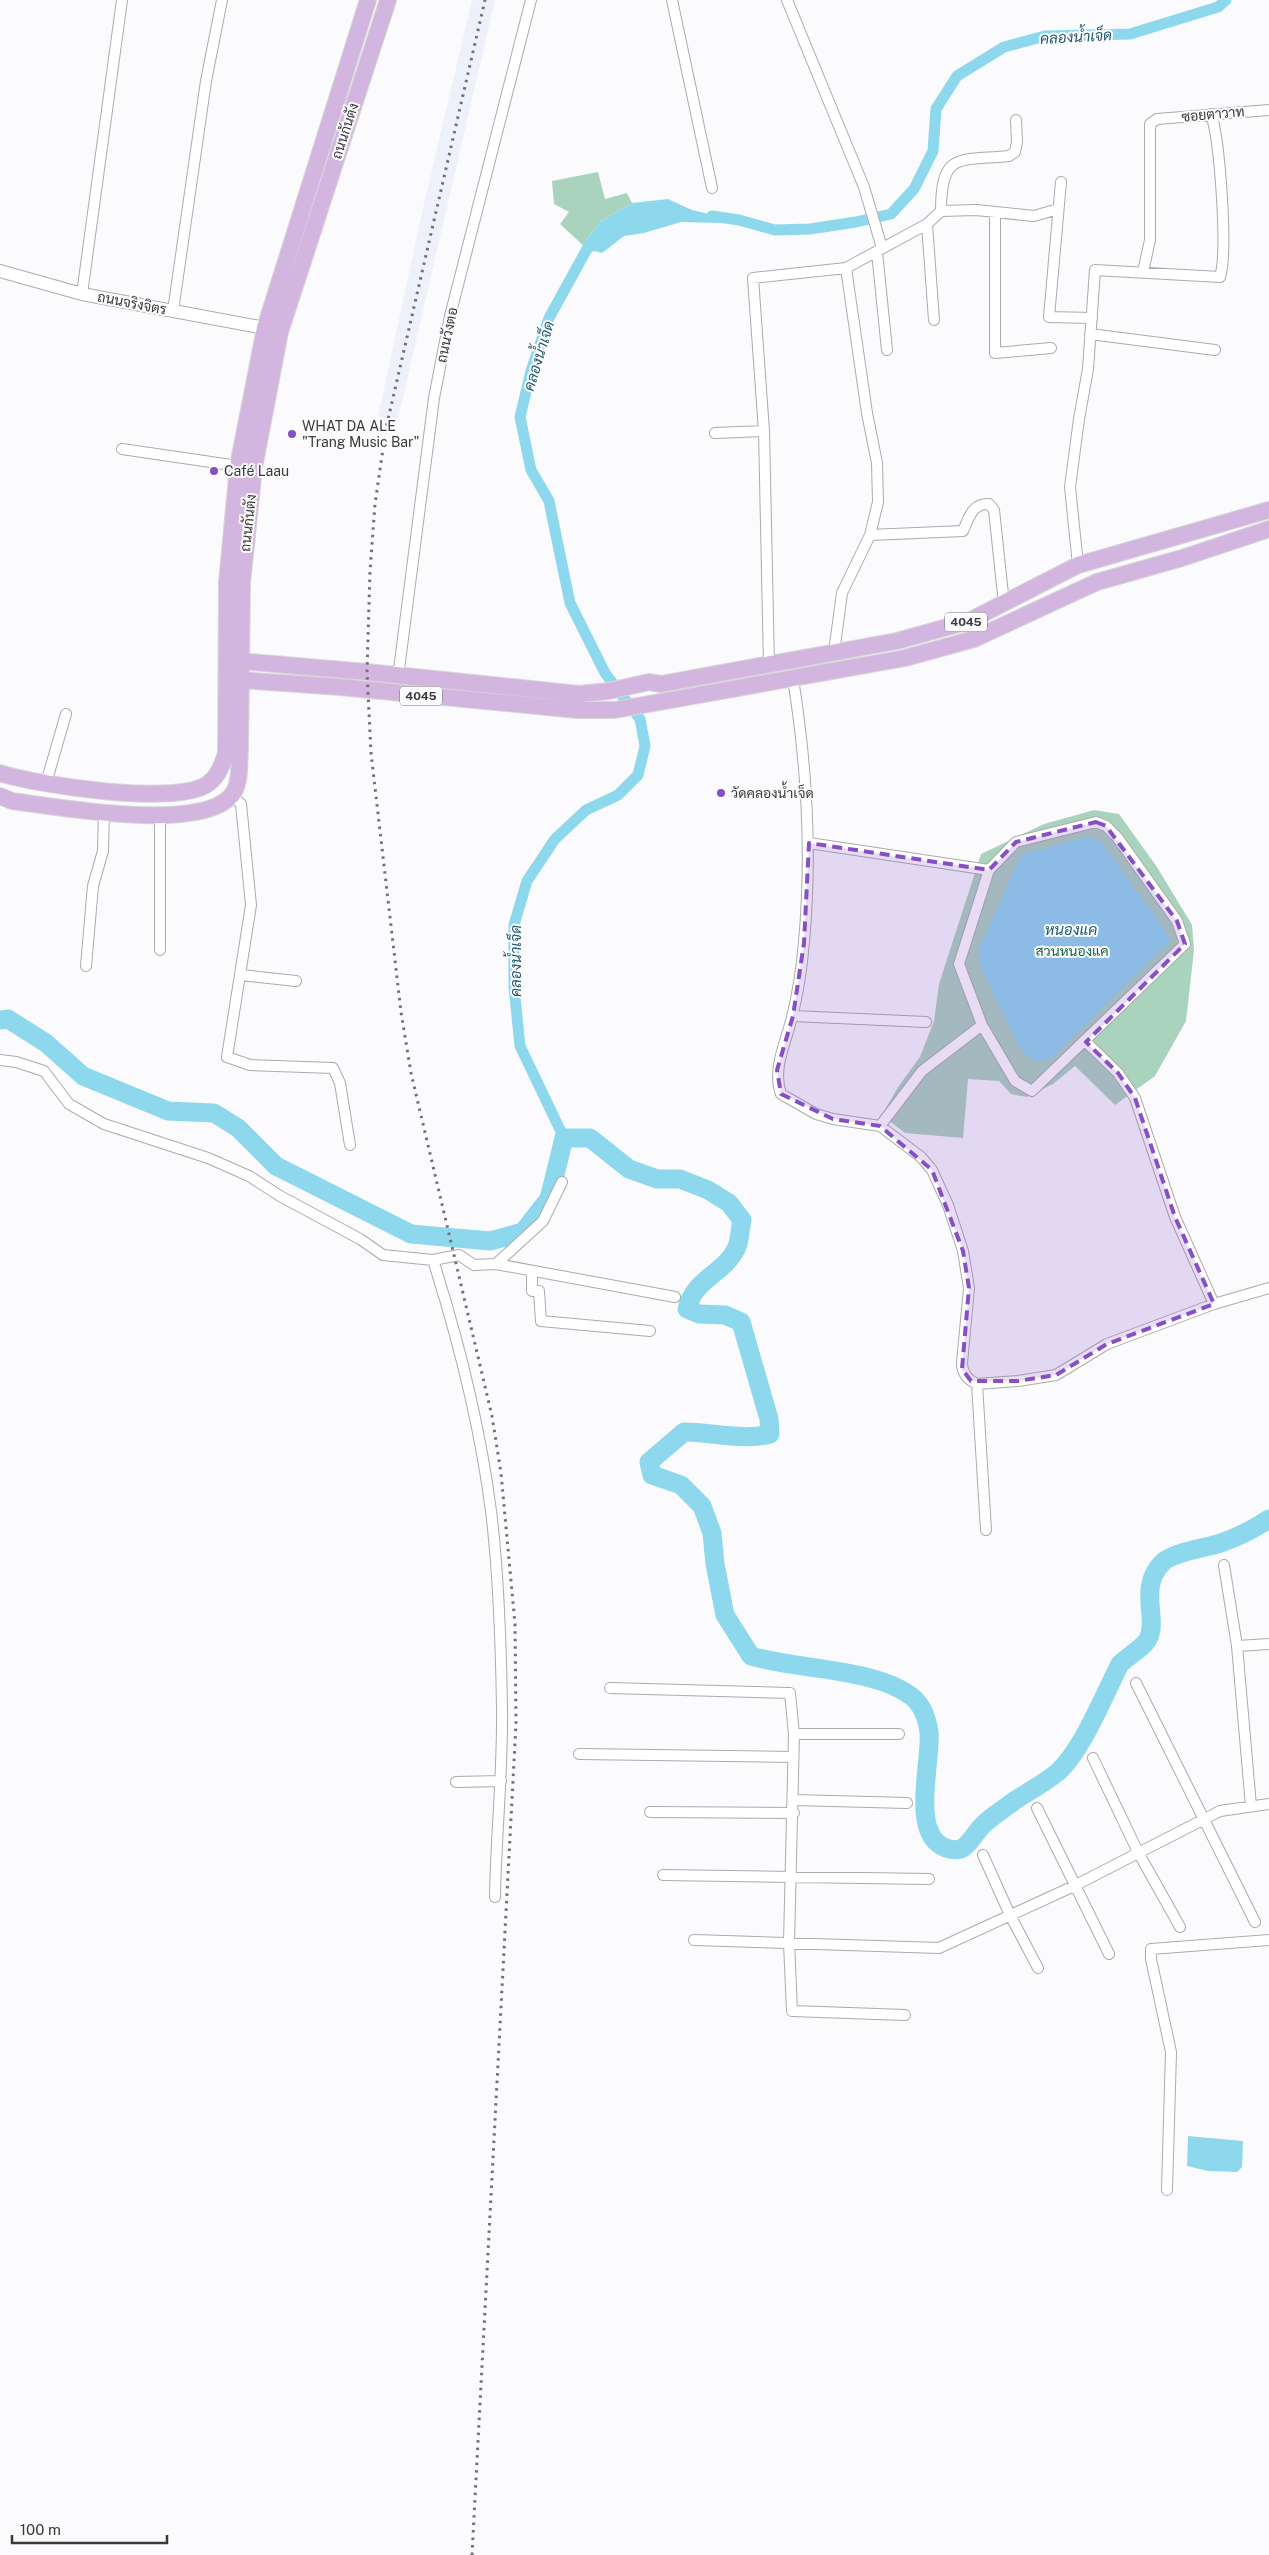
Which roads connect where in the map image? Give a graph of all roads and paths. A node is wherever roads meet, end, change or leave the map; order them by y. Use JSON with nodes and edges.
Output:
{"nodes":[{"id":1,"x":122,"y":0,"type":"edge"},
{"id":2,"x":222,"y":0,"type":"edge"},
{"id":3,"x":368,"y":0,"type":"edge"},
{"id":4,"x":388,"y":0,"type":"edge"},
{"id":5,"x":531,"y":0,"type":"edge"},
{"id":6,"x":672,"y":0,"type":"edge"},
{"id":7,"x":787,"y":0,"type":"edge"},
{"id":8,"x":1269,"y":110,"type":"edge"},
{"id":9,"x":1211,"y":114,"type":"junction"},
{"id":10,"x":1016,"y":120,"type":"dead end"},
{"id":11,"x":320,"y":148,"type":"junction"},
{"id":12,"x":338,"y":153,"type":"junction"},
{"id":13,"x":1061,"y":182,"type":"dead end"},
{"id":14,"x":712,"y":188,"type":"dead end"},
{"id":15,"x":1058,"y":209,"type":"junction"},
{"id":16,"x":941,"y":212,"type":"junction"},
{"id":17,"x":995,"y":212,"type":"junction"},
{"id":18,"x":927,"y":224,"type":"junction"},
{"id":19,"x":880,"y":250,"type":"junction"},
{"id":20,"x":846,"y":268,"type":"junction"},
{"id":21,"x":0,"y":271,"type":"edge"},
{"id":22,"x":1143,"y":272,"type":"junction"},
{"id":23,"x":82,"y":294,"type":"junction"},
{"id":24,"x":173,"y":311,"type":"junction"},
{"id":25,"x":1092,"y":318,"type":"junction"},
{"id":26,"x":934,"y":320,"type":"dead end"},
{"id":27,"x":272,"y":330,"type":"junction"},
{"id":28,"x":1090,"y":334,"type":"junction"},
{"id":29,"x":1051,"y":348,"type":"dead end"},
{"id":30,"x":887,"y":350,"type":"dead end"},
{"id":31,"x":1215,"y":350,"type":"dead end"},
{"id":32,"x":764,"y":431,"type":"junction"},
{"id":33,"x":715,"y":433,"type":"dead end"},
{"id":34,"x":122,"y":449,"type":"dead end"},
{"id":35,"x":238,"y":466,"type":"junction"},
{"id":36,"x":244,"y":490,"type":"junction"},
{"id":37,"x":1269,"y":510,"type":"edge"},
{"id":38,"x":1269,"y":529,"type":"edge"},
{"id":39,"x":870,"y":536,"type":"junction"},
{"id":40,"x":1078,"y":565,"type":"junction"},
{"id":41,"x":1004,"y":604,"type":"junction"},
{"id":42,"x":834,"y":652,"type":"junction"},
{"id":43,"x":234,"y":660,"type":"junction"},
{"id":44,"x":769,"y":666,"type":"junction"},
{"id":45,"x":398,"y":677,"type":"junction"},
{"id":46,"x":234,"y":680,"type":"junction"},
{"id":47,"x":793,"y":680,"type":"junction"},
{"id":48,"x":66,"y":714,"type":"dead end"},
{"id":49,"x":0,"y":773,"type":"edge"},
{"id":50,"x":46,"y":783,"type":"junction"},
{"id":51,"x":106,"y":791,"type":"junction"},
{"id":52,"x":0,"y":796,"type":"edge"},
{"id":53,"x":232,"y":796,"type":"junction"},
{"id":54,"x":104,"y":812,"type":"junction"},
{"id":55,"x":160,"y":816,"type":"junction"},
{"id":56,"x":809,"y":843,"type":"junction"},
{"id":57,"x":989,"y":870,"type":"junction"},
{"id":58,"x":160,"y":950,"type":"dead end"},
{"id":59,"x":86,"y":966,"type":"dead end"},
{"id":60,"x":241,"y":975,"type":"junction"},
{"id":61,"x":296,"y":981,"type":"dead end"},
{"id":62,"x":793,"y":1016,"type":"junction"},
{"id":63,"x":926,"y":1022,"type":"dead end"},
{"id":64,"x":982,"y":1025,"type":"junction"},
{"id":65,"x":1086,"y":1042,"type":"junction"},
{"id":66,"x":0,"y":1060,"type":"edge"},
{"id":67,"x":880,"y":1126,"type":"junction"},
{"id":68,"x":350,"y":1145,"type":"dead end"},
{"id":69,"x":562,"y":1182,"type":"dead end"},
{"id":70,"x":433,"y":1260,"type":"junction"},
{"id":71,"x":496,"y":1264,"type":"junction"},
{"id":72,"x":532,"y":1271,"type":"junction"},
{"id":73,"x":1269,"y":1288,"type":"edge"},
{"id":74,"x":675,"y":1297,"type":"dead end"},
{"id":75,"x":1214,"y":1304,"type":"junction"},
{"id":76,"x":650,"y":1331,"type":"dead end"},
{"id":77,"x":977,"y":1384,"type":"junction"},
{"id":78,"x":986,"y":1530,"type":"dead end"},
{"id":79,"x":1224,"y":1565,"type":"dead end"},
{"id":80,"x":1269,"y":1644,"type":"edge"},
{"id":81,"x":1237,"y":1646,"type":"junction"},
{"id":82,"x":1136,"y":1684,"type":"dead end"},
{"id":83,"x":610,"y":1688,"type":"dead end"},
{"id":84,"x":794,"y":1734,"type":"junction"},
{"id":85,"x":899,"y":1734,"type":"dead end"},
{"id":86,"x":579,"y":1754,"type":"dead end"},
{"id":87,"x":793,"y":1757,"type":"junction"},
{"id":88,"x":1093,"y":1758,"type":"dead end"},
{"id":89,"x":501,"y":1781,"type":"junction"},
{"id":90,"x":456,"y":1782,"type":"dead end"},
{"id":91,"x":794,"y":1800,"type":"junction"},
{"id":92,"x":908,"y":1803,"type":"dead end"},
{"id":93,"x":1269,"y":1804,"type":"edge"},
{"id":94,"x":1251,"y":1806,"type":"junction"},
{"id":95,"x":1036,"y":1808,"type":"dead end"},
{"id":96,"x":650,"y":1812,"type":"dead end"},
{"id":97,"x":794,"y":1813,"type":"junction"},
{"id":98,"x":1204,"y":1820,"type":"junction"},
{"id":99,"x":1138,"y":1852,"type":"junction"},
{"id":100,"x":983,"y":1855,"type":"dead end"},
{"id":101,"x":663,"y":1875,"type":"dead end"},
{"id":102,"x":791,"y":1876,"type":"junction"},
{"id":103,"x":928,"y":1880,"type":"dead end"},
{"id":104,"x":1074,"y":1886,"type":"junction"},
{"id":105,"x":495,"y":1897,"type":"dead end"},
{"id":106,"x":1010,"y":1915,"type":"junction"},
{"id":107,"x":1256,"y":1922,"type":"dead end"},
{"id":108,"x":1180,"y":1927,"type":"dead end"},
{"id":109,"x":694,"y":1940,"type":"dead end"},
{"id":110,"x":1269,"y":1940,"type":"edge"},
{"id":111,"x":789,"y":1943,"type":"junction"},
{"id":112,"x":1109,"y":1954,"type":"dead end"},
{"id":113,"x":1038,"y":1968,"type":"dead end"},
{"id":114,"x":905,"y":2015,"type":"dead end"},
{"id":115,"x":1166,"y":2190,"type":"dead end"}],
"edges":[{"from":1,"to":23,"type":"street"},
{"from":2,"to":24,"type":"street"},
{"from":3,"to":11,"type":"main road","name":"ถนนกันตัง"},
{"from":4,"to":12,"type":"main road","name":"ถนนกันตัง"},
{"from":5,"to":45,"type":"street","name":"ถนนวังตอ"},
{"from":6,"to":14,"type":"street"},
{"from":7,"to":19,"type":"street"},
{"from":8,"to":9,"type":"street","name":"ซอยตาวาท"},
{"from":9,"to":22,"type":"street","name":"ซอยตาวาท"},
{"from":9,"to":22,"type":"street"},
{"from":10,"to":16,"type":"street"},
{"from":11,"to":12,"type":"main road"},
{"from":11,"to":27,"type":"main road","name":"ถนนกันตัง"},
{"from":12,"to":27,"type":"main road","name":"ถนนกันตัง"},
{"from":13,"to":15,"type":"street"},
{"from":15,"to":17,"type":"street"},
{"from":15,"to":25,"type":"street"},
{"from":16,"to":17,"type":"street"},
{"from":16,"to":18,"type":"street"},
{"from":17,"to":29,"type":"street"},
{"from":18,"to":19,"type":"street"},
{"from":18,"to":26,"type":"street"},
{"from":19,"to":20,"type":"street"},
{"from":19,"to":30,"type":"street"},
{"from":20,"to":32,"type":"street"},
{"from":20,"to":39,"type":"street"},
{"from":21,"to":23,"type":"street","name":"ถนนจริงจิตร"},
{"from":22,"to":25,"type":"street"},
{"from":23,"to":24,"type":"street","name":"ถนนจริงจิตร"},
{"from":24,"to":27,"type":"street","name":"ถนนจริงจิตร"},
{"from":25,"to":28,"type":"street"},
{"from":27,"to":35,"type":"main road","name":"ถนนกันตัง"},
{"from":27,"to":36,"type":"main road","name":"ถนนกันตัง"},
{"from":28,"to":31,"type":"street"},
{"from":28,"to":40,"type":"street"},
{"from":32,"to":33,"type":"street"},
{"from":32,"to":44,"type":"street"},
{"from":34,"to":35,"type":"street"},
{"from":35,"to":36,"type":"main road","name":"ถนนกันตัง"},
{"from":36,"to":43,"type":"main road","name":"ถนนกันตัง"},
{"from":37,"to":40,"type":"main road","number":"4045"},
{"from":38,"to":47,"type":"main road","number":"4045"},
{"from":39,"to":41,"type":"street"},
{"from":39,"to":42,"type":"street"},
{"from":40,"to":41,"type":"main road","number":"4045"},
{"from":41,"to":42,"type":"main road","number":"4045"},
{"from":42,"to":44,"type":"main road","number":"4045"},
{"from":43,"to":45,"type":"main road","number":"4045"},
{"from":43,"to":46,"type":"main road","name":"ถนนกันตัง"},
{"from":44,"to":45,"type":"main road","number":"4045"},
{"from":46,"to":47,"type":"main road","number":"4045"},
{"from":46,"to":51,"type":"main road","name":"ถนนกันตัง"},
{"from":46,"to":53,"type":"main road","name":"ถนนกันตัง"},
{"from":47,"to":56,"type":"street"},
{"from":48,"to":50,"type":"street"},
{"from":49,"to":50,"type":"main road","name":"ถนนกันตัง"},
{"from":50,"to":51,"type":"main road","name":"ถนนกันตัง"},
{"from":51,"to":54,"type":"main road"},
{"from":52,"to":54,"type":"main road"},
{"from":53,"to":55,"type":"main road"},
{"from":53,"to":60,"type":"street"},
{"from":54,"to":55,"type":"main road"},
{"from":54,"to":59,"type":"street"},
{"from":55,"to":58,"type":"street"},
{"from":56,"to":57,"type":"street"},
{"from":56,"to":62,"type":"street"},
{"from":57,"to":64,"type":"street"},
{"from":57,"to":65,"type":"street"},
{"from":60,"to":61,"type":"street"},
{"from":60,"to":68,"type":"street"},
{"from":62,"to":63,"type":"street"},
{"from":62,"to":67,"type":"street"},
{"from":64,"to":65,"type":"street"},
{"from":64,"to":67,"type":"street"},
{"from":65,"to":75,"type":"street"},
{"from":66,"to":70,"type":"street"},
{"from":67,"to":77,"type":"street"},
{"from":69,"to":71,"type":"street"},
{"from":70,"to":71,"type":"street"},
{"from":70,"to":89,"type":"street"},
{"from":71,"to":72,"type":"street"},
{"from":72,"to":74,"type":"street"},
{"from":72,"to":76,"type":"street"},
{"from":73,"to":75,"type":"street"},
{"from":75,"to":77,"type":"street"},
{"from":77,"to":78,"type":"street"},
{"from":79,"to":81,"type":"street"},
{"from":80,"to":81,"type":"street"},
{"from":81,"to":94,"type":"street"},
{"from":82,"to":98,"type":"street"},
{"from":83,"to":84,"type":"street"},
{"from":84,"to":85,"type":"street"},
{"from":84,"to":87,"type":"street"},
{"from":86,"to":87,"type":"street"},
{"from":87,"to":91,"type":"street"},
{"from":88,"to":99,"type":"street"},
{"from":89,"to":90,"type":"street"},
{"from":89,"to":105,"type":"street"},
{"from":91,"to":92,"type":"street"},
{"from":91,"to":97,"type":"street"},
{"from":93,"to":94,"type":"street"},
{"from":94,"to":98,"type":"street"},
{"from":95,"to":104,"type":"street"},
{"from":96,"to":97,"type":"street"},
{"from":97,"to":102,"type":"street"},
{"from":98,"to":99,"type":"street"},
{"from":98,"to":107,"type":"street"},
{"from":99,"to":104,"type":"street"},
{"from":99,"to":108,"type":"street"},
{"from":100,"to":106,"type":"street"},
{"from":101,"to":102,"type":"street"},
{"from":102,"to":103,"type":"street"},
{"from":102,"to":111,"type":"street"},
{"from":104,"to":106,"type":"street"},
{"from":104,"to":112,"type":"street"},
{"from":106,"to":111,"type":"street"},
{"from":106,"to":113,"type":"street"},
{"from":109,"to":111,"type":"street"},
{"from":110,"to":115,"type":"street"},
{"from":111,"to":114,"type":"street"}]}
